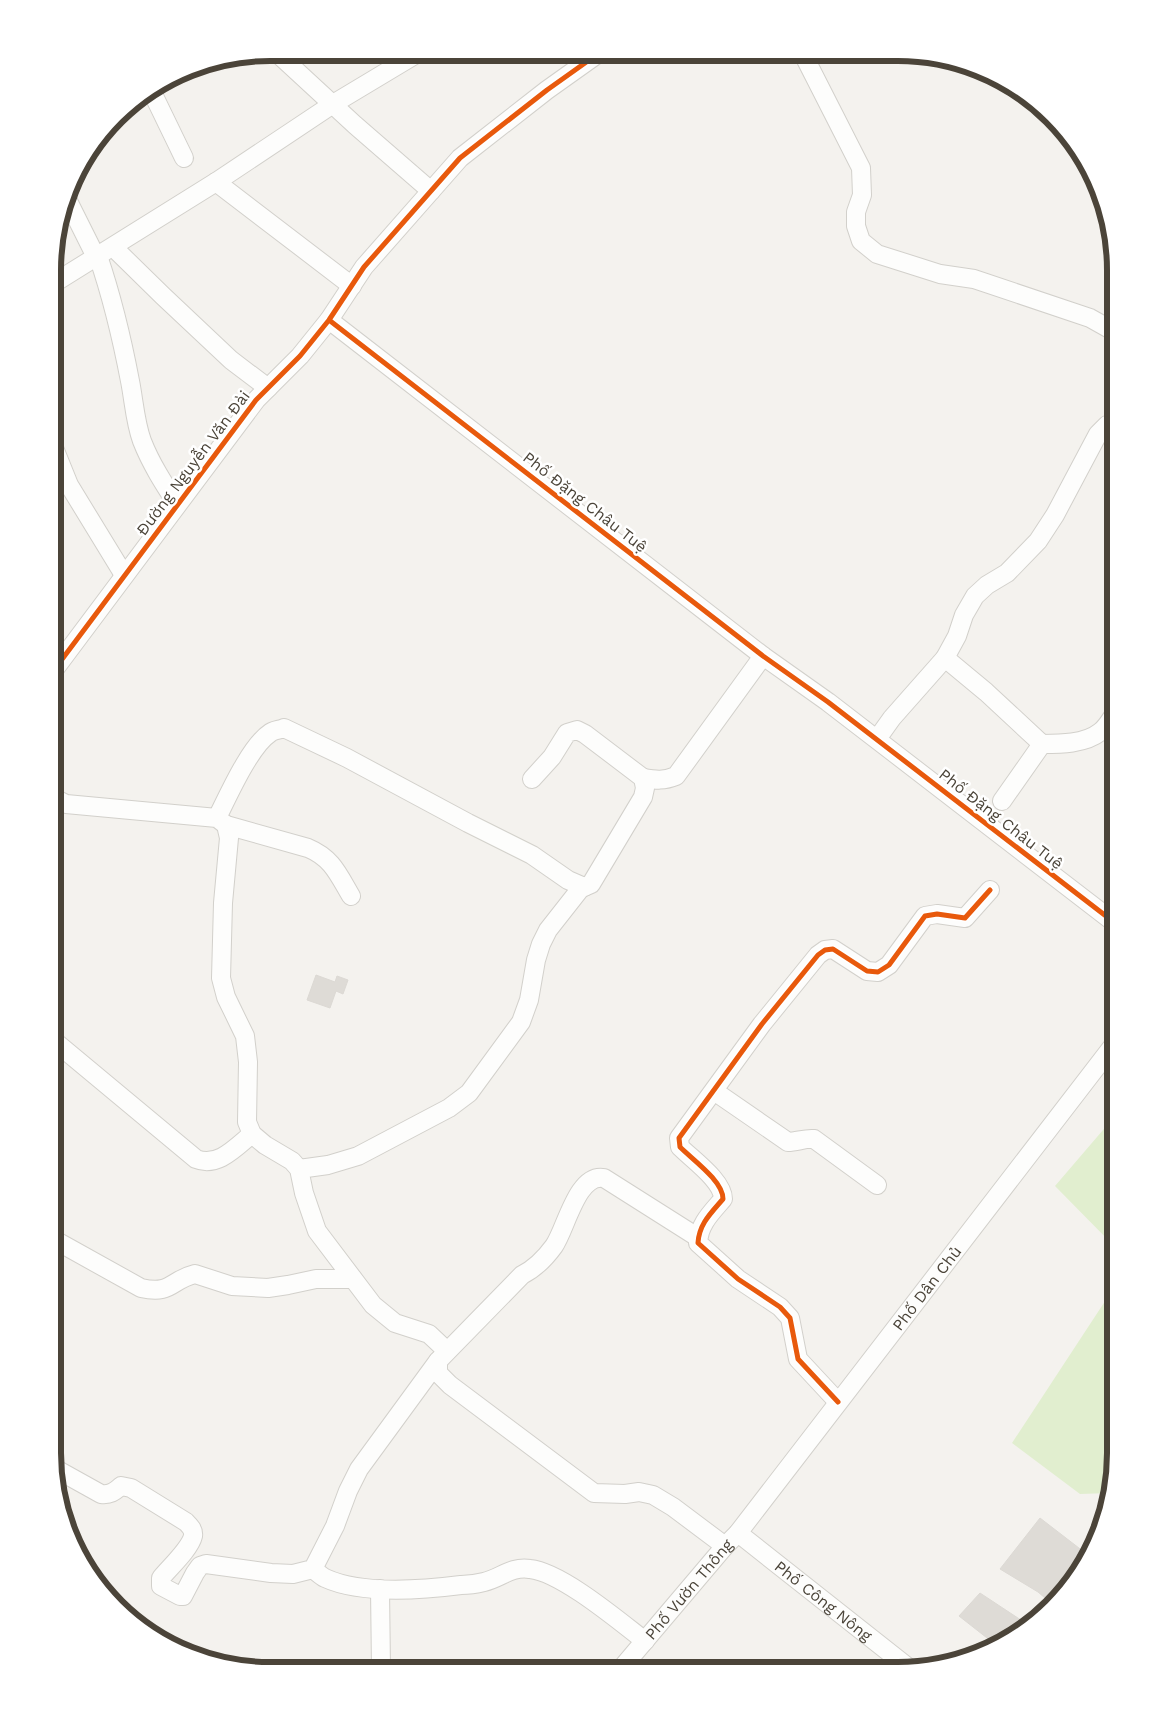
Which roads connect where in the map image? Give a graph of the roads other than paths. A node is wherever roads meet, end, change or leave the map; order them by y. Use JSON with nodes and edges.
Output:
{"nodes":[{"id":1,"x":287,"y":61,"type":"edge"},
{"id":2,"x":394,"y":61,"type":"edge"},
{"id":3,"x":588,"y":61,"type":"edge"},
{"id":4,"x":807,"y":61,"type":"edge"},
{"id":5,"x":154,"y":96,"type":"edge"},
{"id":6,"x":333,"y":104,"type":"junction"},
{"id":7,"x":184,"y":158,"type":"dead end"},
{"id":8,"x":216,"y":182,"type":"junction"},
{"id":9,"x":431,"y":191,"type":"junction"},
{"id":10,"x":71,"y":207,"type":"edge"},
{"id":11,"x":113,"y":247,"type":"junction"},
{"id":12,"x":97,"y":257,"type":"junction"},
{"id":13,"x":61,"y":279,"type":"edge"},
{"id":14,"x":352,"y":286,"type":"junction"},
{"id":15,"x":329,"y":320,"type":"junction"},
{"id":16,"x":1107,"y":327,"type":"edge"},
{"id":17,"x":268,"y":388,"type":"junction"},
{"id":18,"x":1107,"y":425,"type":"edge"},
{"id":19,"x":61,"y":465,"type":"edge"},
{"id":20,"x":177,"y":504,"type":"junction"},
{"id":21,"x":124,"y":575,"type":"junction"},
{"id":22,"x":764,"y":656,"type":"junction"},
{"id":23,"x":945,"y":658,"type":"junction"},
{"id":24,"x":61,"y":660,"type":"edge"},
{"id":25,"x":1107,"y":723,"type":"edge"},
{"id":26,"x":875,"y":737,"type":"junction"},
{"id":27,"x":1042,"y":744,"type":"junction"},
{"id":28,"x":643,"y":778,"type":"junction"},
{"id":29,"x":532,"y":779,"type":"dead end"},
{"id":30,"x":61,"y":802,"type":"edge"},
{"id":31,"x":1002,"y":802,"type":"dead end"},
{"id":32,"x":221,"y":822,"type":"junction"},
{"id":33,"x":584,"y":888,"type":"junction"},
{"id":34,"x":990,"y":890,"type":"dead end"},
{"id":35,"x":351,"y":896,"type":"dead end"},
{"id":36,"x":1107,"y":917,"type":"edge"},
{"id":37,"x":61,"y":1047,"type":"edge"},
{"id":38,"x":1107,"y":1053,"type":"edge"},
{"id":39,"x":714,"y":1091,"type":"junction"},
{"id":40,"x":252,"y":1134,"type":"junction"},
{"id":41,"x":299,"y":1169,"type":"junction"},
{"id":42,"x":877,"y":1185,"type":"dead end"},
{"id":43,"x":698,"y":1235,"type":"junction"},
{"id":44,"x":61,"y":1243,"type":"edge"},
{"id":45,"x":354,"y":1279,"type":"junction"},
{"id":46,"x":442,"y":1356,"type":"junction"},
{"id":47,"x":838,"y":1402,"type":"junction"},
{"id":48,"x":62,"y":1473,"type":"edge"},
{"id":49,"x":738,"y":1533,"type":"junction"},
{"id":50,"x":726,"y":1546,"type":"junction"},
{"id":51,"x":313,"y":1569,"type":"junction"},
{"id":52,"x":380,"y":1589,"type":"junction"},
{"id":53,"x":645,"y":1640,"type":"junction"},
{"id":54,"x":381,"y":1662,"type":"edge"},
{"id":55,"x":627,"y":1662,"type":"edge"},
{"id":56,"x":901,"y":1662,"type":"edge"}],
"edges":[{"from":1,"to":6,"type":"street"},
{"from":2,"to":6,"type":"street"},
{"from":3,"to":9,"type":"street","name":"Đường Nguyễn Văn Đài"},
{"from":4,"to":16,"type":"street"},
{"from":5,"to":7,"type":"street"},
{"from":6,"to":8,"type":"street"},
{"from":6,"to":9,"type":"street"},
{"from":8,"to":11,"type":"street"},
{"from":8,"to":14,"type":"street"},
{"from":9,"to":14,"type":"street","name":"Đường Nguyễn Văn Đài"},
{"from":10,"to":12,"type":"street"},
{"from":11,"to":12,"type":"street"},
{"from":11,"to":17,"type":"street"},
{"from":12,"to":13,"type":"street"},
{"from":12,"to":20,"type":"street"},
{"from":14,"to":15,"type":"street","name":"Đường Nguyễn Văn Đài"},
{"from":15,"to":17,"type":"street","name":"Đường Nguyễn Văn Đài"},
{"from":15,"to":22,"type":"street","name":"Phố Đặng Châu Tuệ"},
{"from":17,"to":20,"type":"street","name":"Đường Nguyễn Văn Đài"},
{"from":18,"to":23,"type":"street"},
{"from":19,"to":21,"type":"street"},
{"from":20,"to":21,"type":"street","name":"Đường Nguyễn Văn Đài"},
{"from":21,"to":24,"type":"street","name":"Đường Nguyễn Văn Đài"},
{"from":22,"to":26,"type":"street","name":"Phố Đặng Châu Tuệ"},
{"from":22,"to":28,"type":"street"},
{"from":23,"to":26,"type":"street"},
{"from":23,"to":27,"type":"street"},
{"from":25,"to":27,"type":"street"},
{"from":26,"to":36,"type":"street","name":"Phố Đặng Châu Tuệ"},
{"from":27,"to":31,"type":"street"},
{"from":28,"to":29,"type":"street"},
{"from":28,"to":33,"type":"street"},
{"from":30,"to":32,"type":"street"},
{"from":32,"to":33,"type":"street"},
{"from":32,"to":35,"type":"street"},
{"from":32,"to":40,"type":"street"},
{"from":33,"to":41,"type":"street"},
{"from":34,"to":39,"type":"street"},
{"from":37,"to":40,"type":"street"},
{"from":38,"to":47,"type":"street","name":"Phố Dân Chủ"},
{"from":39,"to":42,"type":"street"},
{"from":39,"to":43,"type":"street"},
{"from":40,"to":41,"type":"street"},
{"from":41,"to":45,"type":"street"},
{"from":43,"to":46,"type":"street"},
{"from":43,"to":47,"type":"street"},
{"from":44,"to":45,"type":"street"},
{"from":45,"to":46,"type":"street"},
{"from":46,"to":50,"type":"street"},
{"from":46,"to":51,"type":"street"},
{"from":47,"to":49,"type":"street","name":"Phố Dân Chủ"},
{"from":48,"to":51,"type":"street"},
{"from":49,"to":50,"type":"street","name":"Phố Vườn Thông"},
{"from":49,"to":56,"type":"street","name":"Phố Công Nông"},
{"from":50,"to":53,"type":"street","name":"Phố Vườn Thông"},
{"from":51,"to":52,"type":"street"},
{"from":52,"to":53,"type":"street"},
{"from":52,"to":54,"type":"street"},
{"from":53,"to":55,"type":"street","name":"Phố Vườn Thông"}]}
